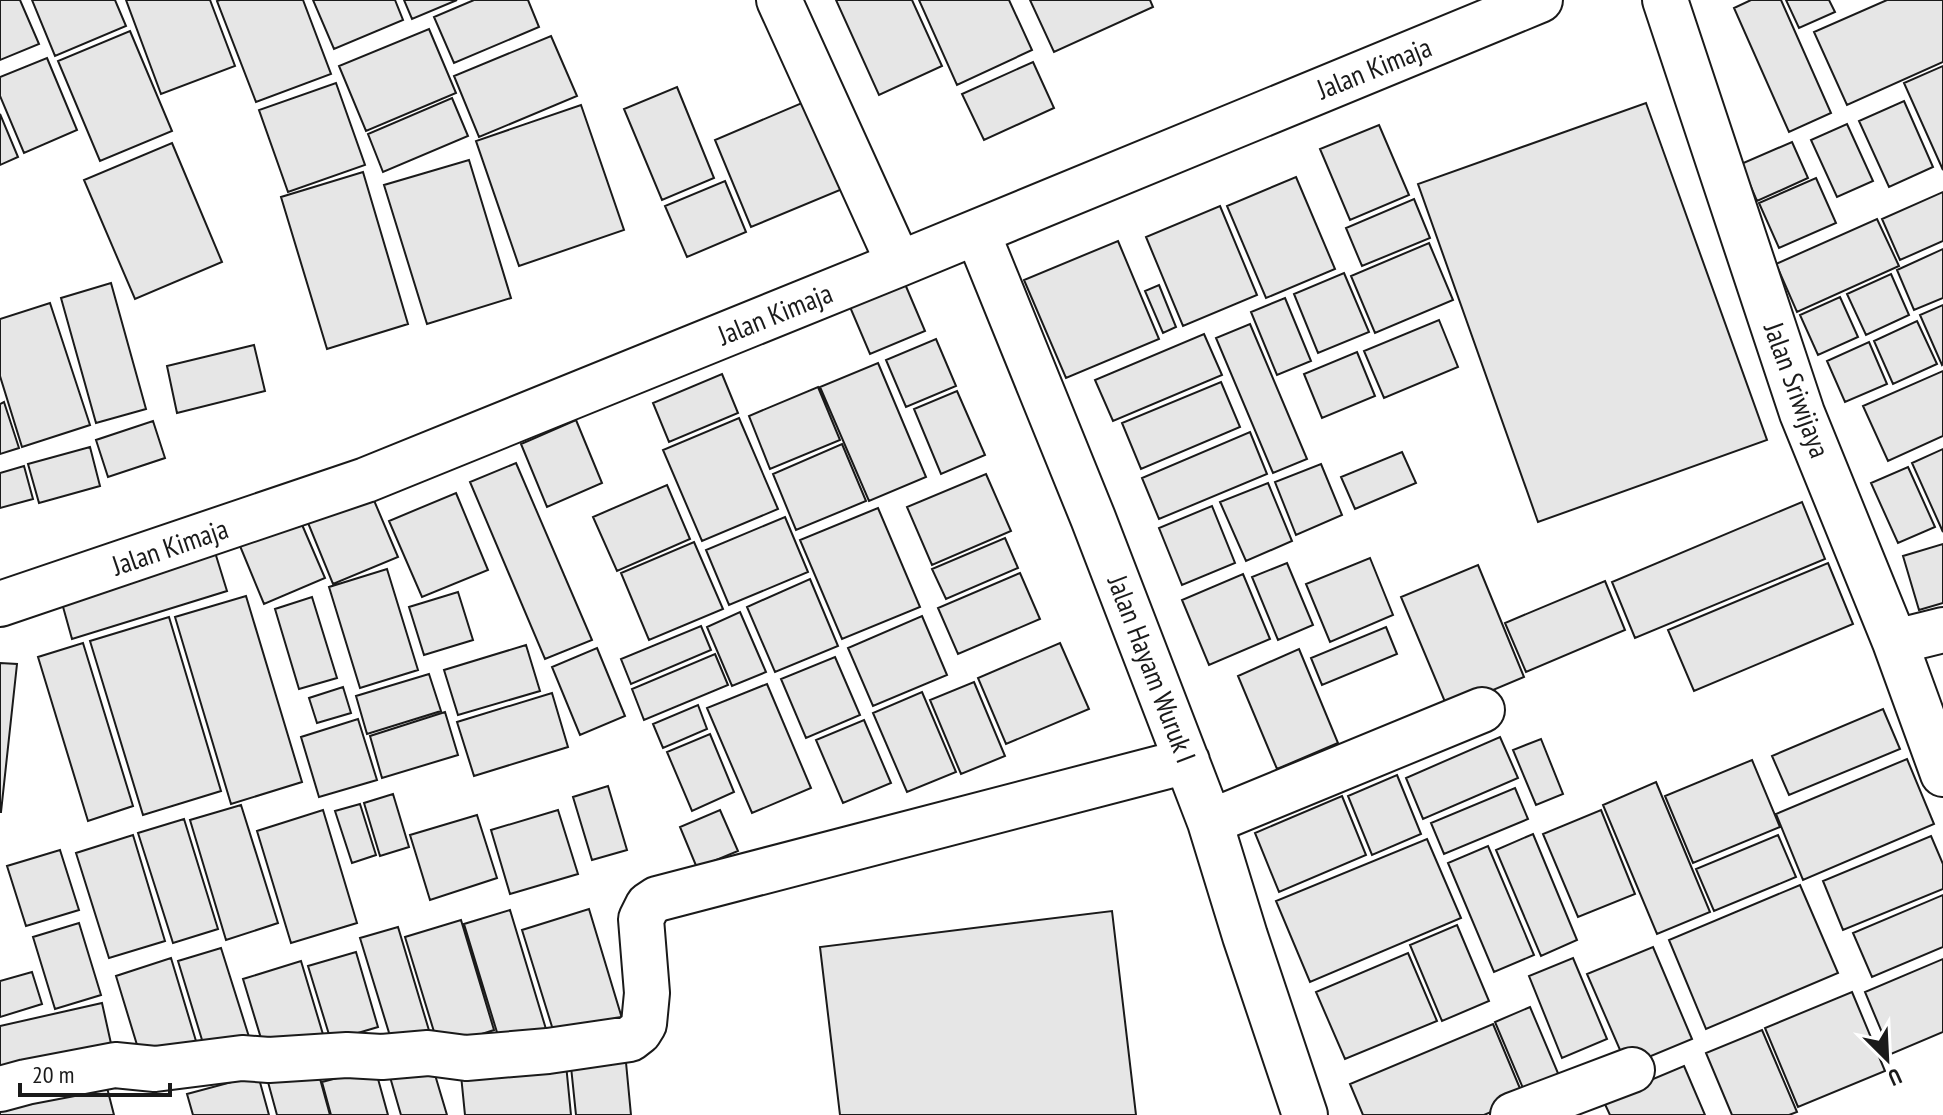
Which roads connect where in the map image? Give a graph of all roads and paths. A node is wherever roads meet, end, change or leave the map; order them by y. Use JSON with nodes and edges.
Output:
{"nodes":[{"id":1,"x":779,"y":0,"type":"edge"},
{"id":2,"x":1540,"y":0,"type":"edge"},
{"id":3,"x":1665,"y":0,"type":"edge"},
{"id":4,"x":977,"y":232,"type":"junction"},
{"id":5,"x":899,"y":264,"type":"junction"},
{"id":6,"x":0,"y":604,"type":"edge"},
{"id":7,"x":1943,"y":630,"type":"edge"},
{"id":8,"x":1895,"y":642,"type":"junction"},
{"id":9,"x":1482,"y":710,"type":"dead end"},
{"id":10,"x":1187,"y":761,"type":"junction"},
{"id":11,"x":1943,"y":774,"type":"edge"},
{"id":12,"x":1210,"y":822,"type":"junction"},
{"id":13,"x":1632,"y":1070,"type":"dead end"},
{"id":14,"x":0,"y":1089,"type":"edge"},
{"id":15,"x":1305,"y":1115,"type":"edge"},
{"id":16,"x":1513,"y":1115,"type":"edge"}],
"edges":[{"from":1,"to":5,"type":"street"},
{"from":2,"to":4,"type":"street","name":"Jalan Kimaja"},
{"from":3,"to":8,"type":"street","name":"Jalan Sriwijaya"},
{"from":4,"to":5,"type":"street","name":"Jalan Kimaja"},
{"from":4,"to":10,"type":"street","name":"Jalan Hayam Wuruk I"},
{"from":5,"to":6,"type":"street","name":"Jalan Kimaja"},
{"from":7,"to":8,"type":"street"},
{"from":8,"to":11,"type":"street","name":"Jalan Sriwijaya"},
{"from":9,"to":12,"type":"street"},
{"from":10,"to":12,"type":"street","name":"Jalan Hayam Wuruk I"},
{"from":10,"to":14,"type":"street"},
{"from":12,"to":15,"type":"street","name":"Jalan Hayam Wuruk I"},
{"from":13,"to":16,"type":"street"}]}
